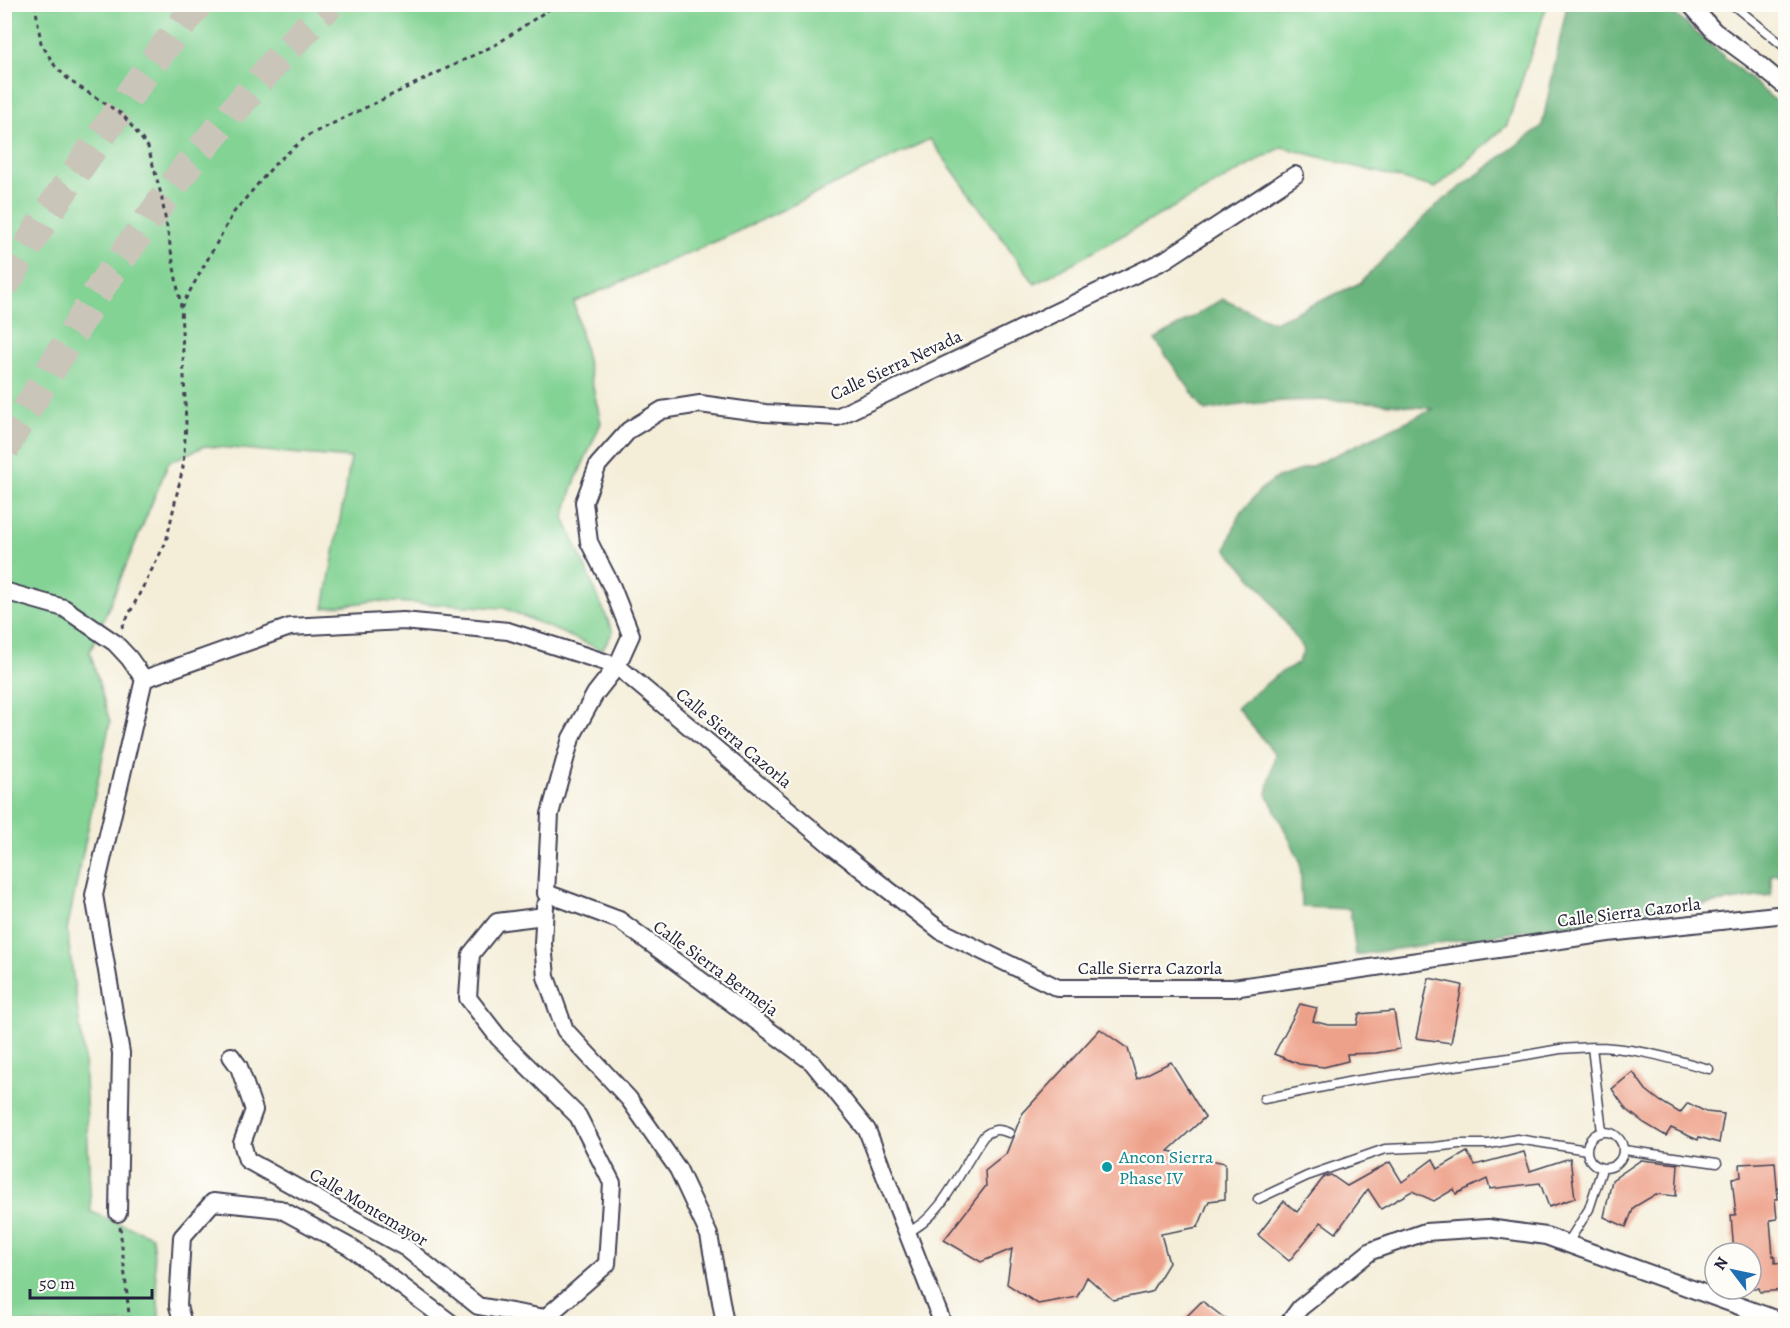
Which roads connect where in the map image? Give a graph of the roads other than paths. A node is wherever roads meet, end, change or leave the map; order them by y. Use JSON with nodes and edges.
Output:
{"nodes":[{"id":1,"x":1690,"y":4,"type":"edge"},
{"id":2,"x":1732,"y":4,"type":"edge"},
{"id":3,"x":1785,"y":48,"type":"edge"},
{"id":4,"x":1785,"y":87,"type":"edge"},
{"id":5,"x":1295,"y":175,"type":"dead end"},
{"id":6,"x":4,"y":591,"type":"edge"},
{"id":7,"x":617,"y":666,"type":"junction"},
{"id":8,"x":144,"y":679,"type":"junction"},
{"id":9,"x":546,"y":892,"type":"junction"},
{"id":10,"x":1785,"y":914,"type":"edge"},
{"id":11,"x":544,"y":916,"type":"junction"},
{"id":12,"x":1592,"y":1047,"type":"junction"},
{"id":13,"x":231,"y":1056,"type":"dead end"},
{"id":14,"x":1709,"y":1069,"type":"dead end"},
{"id":15,"x":1264,"y":1099,"type":"dead end"},
{"id":16,"x":1602,"y":1132,"type":"junction"},
{"id":17,"x":1009,"y":1133,"type":"dead end"},
{"id":18,"x":1587,"y":1150,"type":"junction"},
{"id":19,"x":1624,"y":1150,"type":"junction"},
{"id":20,"x":1717,"y":1163,"type":"dead end"},
{"id":21,"x":1602,"y":1169,"type":"junction"},
{"id":22,"x":1258,"y":1199,"type":"dead end"},
{"id":23,"x":118,"y":1213,"type":"road end"},
{"id":24,"x":907,"y":1232,"type":"junction"},
{"id":25,"x":1567,"y":1244,"type":"junction"},
{"id":26,"x":183,"y":1323,"type":"edge"},
{"id":27,"x":452,"y":1323,"type":"edge"},
{"id":28,"x":725,"y":1323,"type":"edge"},
{"id":29,"x":943,"y":1323,"type":"edge"},
{"id":30,"x":1288,"y":1323,"type":"edge"},
{"id":31,"x":1785,"y":1323,"type":"edge"}],
"edges":[{"from":1,"to":4,"type":"street"},
{"from":2,"to":3,"type":"lane"},
{"from":5,"to":7,"type":"street","name":"Calle Sierra Nevada"},
{"from":6,"to":8,"type":"street"},
{"from":7,"to":8,"type":"street"},
{"from":7,"to":9,"type":"street"},
{"from":7,"to":10,"type":"street","name":"Calle Sierra Cazorla"},
{"from":8,"to":23,"type":"street"},
{"from":9,"to":11,"type":"street"},
{"from":9,"to":24,"type":"street","name":"Calle Sierra Bermeja"},
{"from":11,"to":13,"type":"street","name":"Calle Montemayor"},
{"from":11,"to":28,"type":"street"},
{"from":12,"to":14,"type":"lane"},
{"from":12,"to":15,"type":"lane"},
{"from":12,"to":16,"type":"lane"},
{"from":16,"to":18,"type":"lane"},
{"from":16,"to":19,"type":"lane"},
{"from":17,"to":24,"type":"lane"},
{"from":18,"to":21,"type":"lane"},
{"from":18,"to":22,"type":"lane"},
{"from":19,"to":20,"type":"lane"},
{"from":19,"to":21,"type":"lane"},
{"from":21,"to":25,"type":"lane"},
{"from":24,"to":29,"type":"street","name":"Calle Sierra Bermeja"},
{"from":25,"to":30,"type":"street"},
{"from":25,"to":31,"type":"street"},
{"from":26,"to":27,"type":"street"}]}
